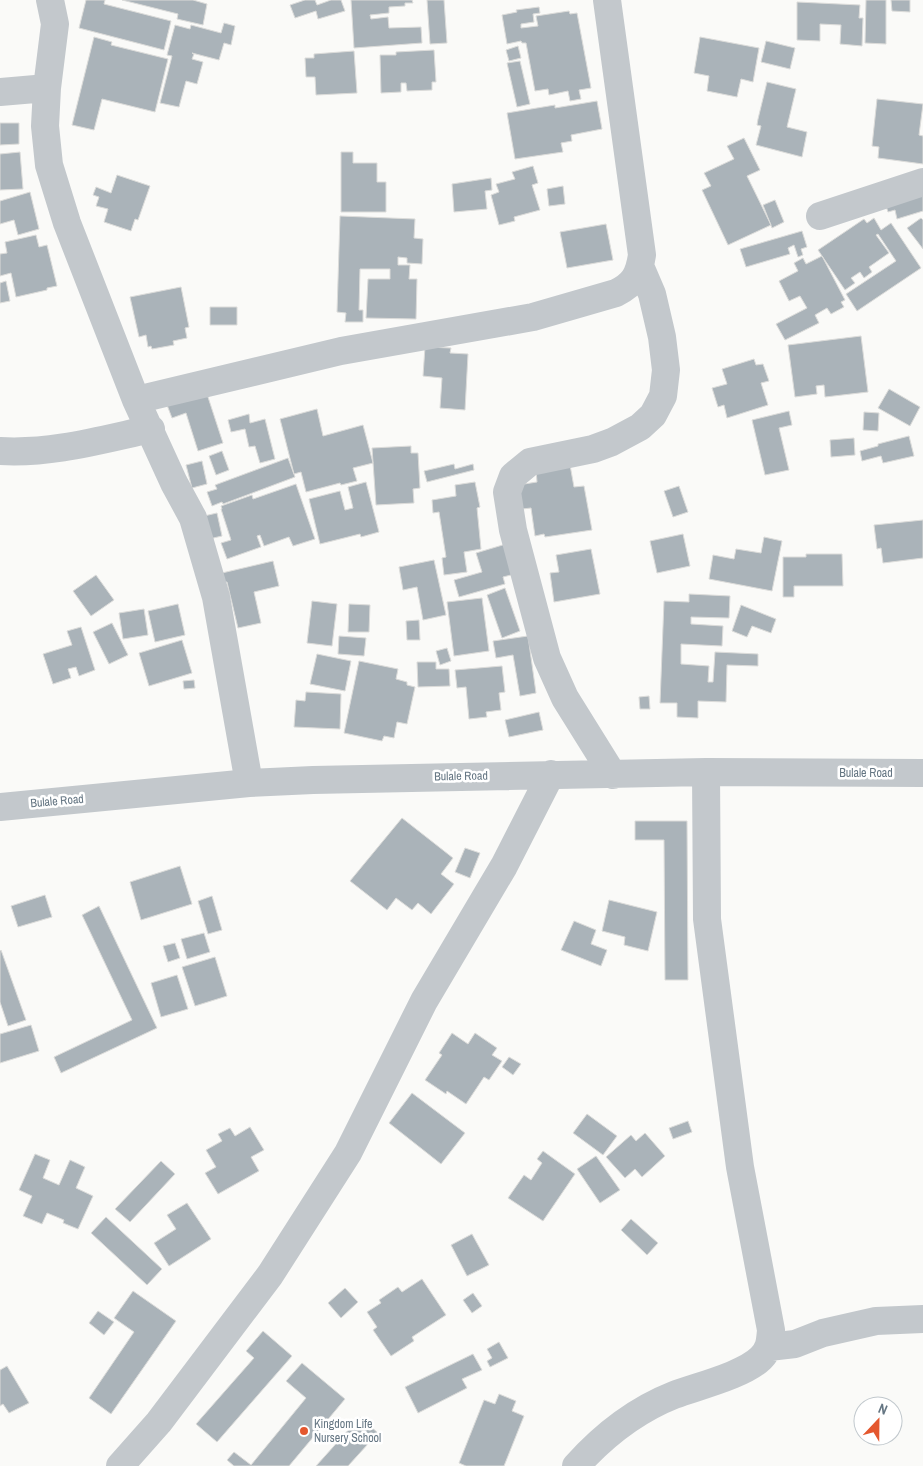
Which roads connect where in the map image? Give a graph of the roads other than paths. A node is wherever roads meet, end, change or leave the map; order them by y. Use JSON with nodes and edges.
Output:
{"nodes":[{"id":1,"x":50,"y":0,"type":"edge"},
{"id":2,"x":607,"y":0,"type":"edge"},
{"id":3,"x":47,"y":88,"type":"junction"},
{"id":4,"x":0,"y":92,"type":"edge"},
{"id":5,"x":923,"y":182,"type":"edge"},
{"id":6,"x":820,"y":216,"type":"dead end"},
{"id":7,"x":640,"y":266,"type":"junction"},
{"id":8,"x":136,"y":400,"type":"junction"},
{"id":9,"x":150,"y":429,"type":"junction"},
{"id":10,"x":0,"y":451,"type":"edge"},
{"id":11,"x":706,"y":772,"type":"junction"},
{"id":12,"x":923,"y":773,"type":"edge"},
{"id":13,"x":551,"y":774,"type":"junction"},
{"id":14,"x":613,"y":775,"type":"junction"},
{"id":15,"x":248,"y":783,"type":"junction"},
{"id":16,"x":0,"y":807,"type":"edge"},
{"id":17,"x":923,"y":1319,"type":"edge"},
{"id":18,"x":769,"y":1347,"type":"junction"},
{"id":19,"x":120,"y":1466,"type":"edge"},
{"id":20,"x":576,"y":1466,"type":"edge"}],
"edges":[{"from":1,"to":3,"type":"street"},
{"from":2,"to":7,"type":"street"},
{"from":3,"to":4,"type":"street"},
{"from":3,"to":8,"type":"street"},
{"from":5,"to":6,"type":"street"},
{"from":7,"to":8,"type":"street"},
{"from":7,"to":14,"type":"street"},
{"from":8,"to":9,"type":"street"},
{"from":9,"to":10,"type":"street"},
{"from":9,"to":15,"type":"street"},
{"from":11,"to":12,"type":"street","name":"Bulale Road"},
{"from":11,"to":14,"type":"street","name":"Bulale Road"},
{"from":11,"to":18,"type":"street"},
{"from":13,"to":14,"type":"street","name":"Bulale Road"},
{"from":13,"to":15,"type":"street","name":"Bulale Road"},
{"from":13,"to":19,"type":"street"},
{"from":15,"to":16,"type":"street","name":"Bulale Road"},
{"from":17,"to":18,"type":"street"},
{"from":18,"to":20,"type":"street"}]}
